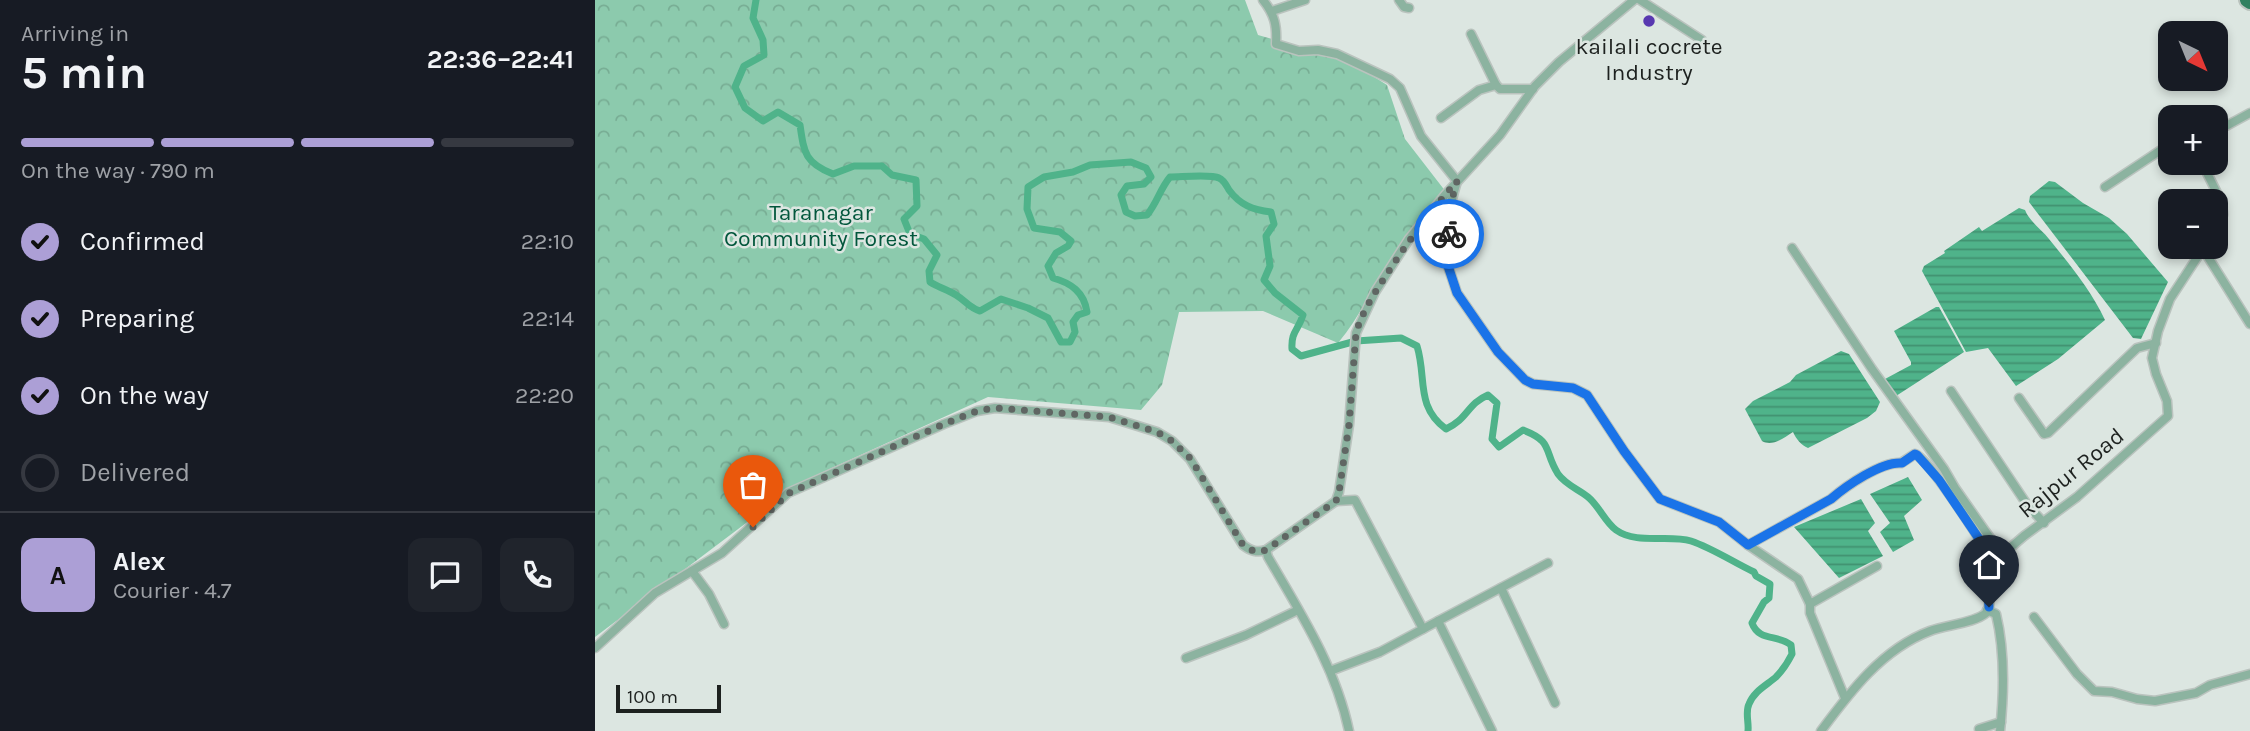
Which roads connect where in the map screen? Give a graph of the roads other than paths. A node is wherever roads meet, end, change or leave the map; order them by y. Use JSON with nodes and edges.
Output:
{"nodes":[{"id":1,"x":1263,"y":0,"type":"edge"},
{"id":2,"x":1305,"y":0,"type":"edge"},
{"id":3,"x":1399,"y":0,"type":"edge"},
{"id":4,"x":1634,"y":0,"type":"edge"},
{"id":5,"x":1640,"y":0,"type":"edge"},
{"id":6,"x":1409,"y":8,"type":"dead end"},
{"id":7,"x":1272,"y":11,"type":"junction"},
{"id":8,"x":1471,"y":34,"type":"dead end"},
{"id":9,"x":1702,"y":40,"type":"dead end"},
{"id":10,"x":1496,"y":85,"type":"junction"},
{"id":11,"x":1534,"y":89,"type":"junction"},
{"id":12,"x":2250,"y":113,"type":"edge"},
{"id":13,"x":1441,"y":118,"type":"dead end"},
{"id":14,"x":2228,"y":125,"type":"edge"},
{"id":15,"x":2158,"y":152,"type":"edge"},
{"id":16,"x":1457,"y":181,"type":"junction"},
{"id":17,"x":2105,"y":187,"type":"dead end"},
{"id":18,"x":1792,"y":248,"type":"dead end"},
{"id":19,"x":2196,"y":259,"type":"edge"},
{"id":20,"x":2210,"y":259,"type":"edge"},
{"id":21,"x":2250,"y":324,"type":"edge"},
{"id":22,"x":2156,"y":342,"type":"junction"},
{"id":23,"x":1951,"y":391,"type":"dead end"},
{"id":24,"x":2019,"y":398,"type":"dead end"},
{"id":25,"x":1336,"y":501,"type":"junction"},
{"id":26,"x":2044,"y":523,"type":"junction"},
{"id":27,"x":1748,"y":545,"type":"junction"},
{"id":28,"x":1266,"y":550,"type":"junction"},
{"id":29,"x":2002,"y":555,"type":"junction"},
{"id":30,"x":1548,"y":563,"type":"dead end"},
{"id":31,"x":1877,"y":566,"type":"dead end"},
{"id":32,"x":692,"y":571,"type":"junction"},
{"id":33,"x":1989,"y":571,"type":"junction"},
{"id":34,"x":1501,"y":588,"type":"junction"},
{"id":35,"x":1810,"y":604,"type":"junction"},
{"id":36,"x":1298,"y":610,"type":"junction"},
{"id":37,"x":1987,"y":610,"type":"junction"},
{"id":38,"x":2034,"y":617,"type":"dead end"},
{"id":39,"x":1438,"y":621,"type":"junction"},
{"id":40,"x":724,"y":624,"type":"dead end"},
{"id":41,"x":1423,"y":629,"type":"junction"},
{"id":42,"x":595,"y":648,"type":"edge"},
{"id":43,"x":1186,"y":658,"type":"dead end"},
{"id":44,"x":1330,"y":671,"type":"junction"},
{"id":45,"x":2250,"y":674,"type":"edge"},
{"id":46,"x":1845,"y":698,"type":"junction"},
{"id":47,"x":1555,"y":703,"type":"dead end"},
{"id":48,"x":2000,"y":727,"type":"edge"},
{"id":49,"x":1979,"y":729,"type":"dead end"},
{"id":50,"x":1349,"y":731,"type":"edge"},
{"id":51,"x":1492,"y":731,"type":"edge"},
{"id":52,"x":1821,"y":731,"type":"edge"}],
"edges":[{"from":1,"to":7,"type":"street"},
{"from":2,"to":7,"type":"street"},
{"from":3,"to":6,"type":"street"},
{"from":4,"to":11,"type":"street"},
{"from":5,"to":9,"type":"street"},
{"from":7,"to":16,"type":"street"},
{"from":8,"to":10,"type":"street"},
{"from":10,"to":11,"type":"street"},
{"from":10,"to":13,"type":"street"},
{"from":11,"to":16,"type":"street"},
{"from":12,"to":14,"type":"street"},
{"from":15,"to":17,"type":"street"},
{"from":16,"to":25,"type":"street"},
{"from":16,"to":27,"type":"street"},
{"from":18,"to":29,"type":"street"},
{"from":19,"to":22,"type":"street","name":"Rajpur Road"},
{"from":20,"to":21,"type":"street"},
{"from":22,"to":24,"type":"street"},
{"from":22,"to":26,"type":"street","name":"Rajpur Road"},
{"from":23,"to":26,"type":"street"},
{"from":25,"to":28,"type":"street"},
{"from":25,"to":41,"type":"street"},
{"from":26,"to":29,"type":"street","name":"Rajpur Road"},
{"from":27,"to":33,"type":"street"},
{"from":27,"to":35,"type":"street"},
{"from":28,"to":32,"type":"street"},
{"from":28,"to":36,"type":"street"},
{"from":29,"to":33,"type":"street","name":"Rajpur Road"},
{"from":30,"to":34,"type":"street"},
{"from":31,"to":35,"type":"street"},
{"from":32,"to":40,"type":"street"},
{"from":32,"to":42,"type":"street"},
{"from":33,"to":37,"type":"street"},
{"from":34,"to":39,"type":"street"},
{"from":34,"to":47,"type":"street"},
{"from":35,"to":46,"type":"street"},
{"from":36,"to":43,"type":"street"},
{"from":36,"to":44,"type":"street"},
{"from":37,"to":46,"type":"street"},
{"from":37,"to":48,"type":"street"},
{"from":38,"to":45,"type":"street"},
{"from":39,"to":41,"type":"street"},
{"from":39,"to":51,"type":"street"},
{"from":41,"to":44,"type":"street"},
{"from":44,"to":50,"type":"street"},
{"from":46,"to":52,"type":"street"},
{"from":48,"to":49,"type":"street"}]}
